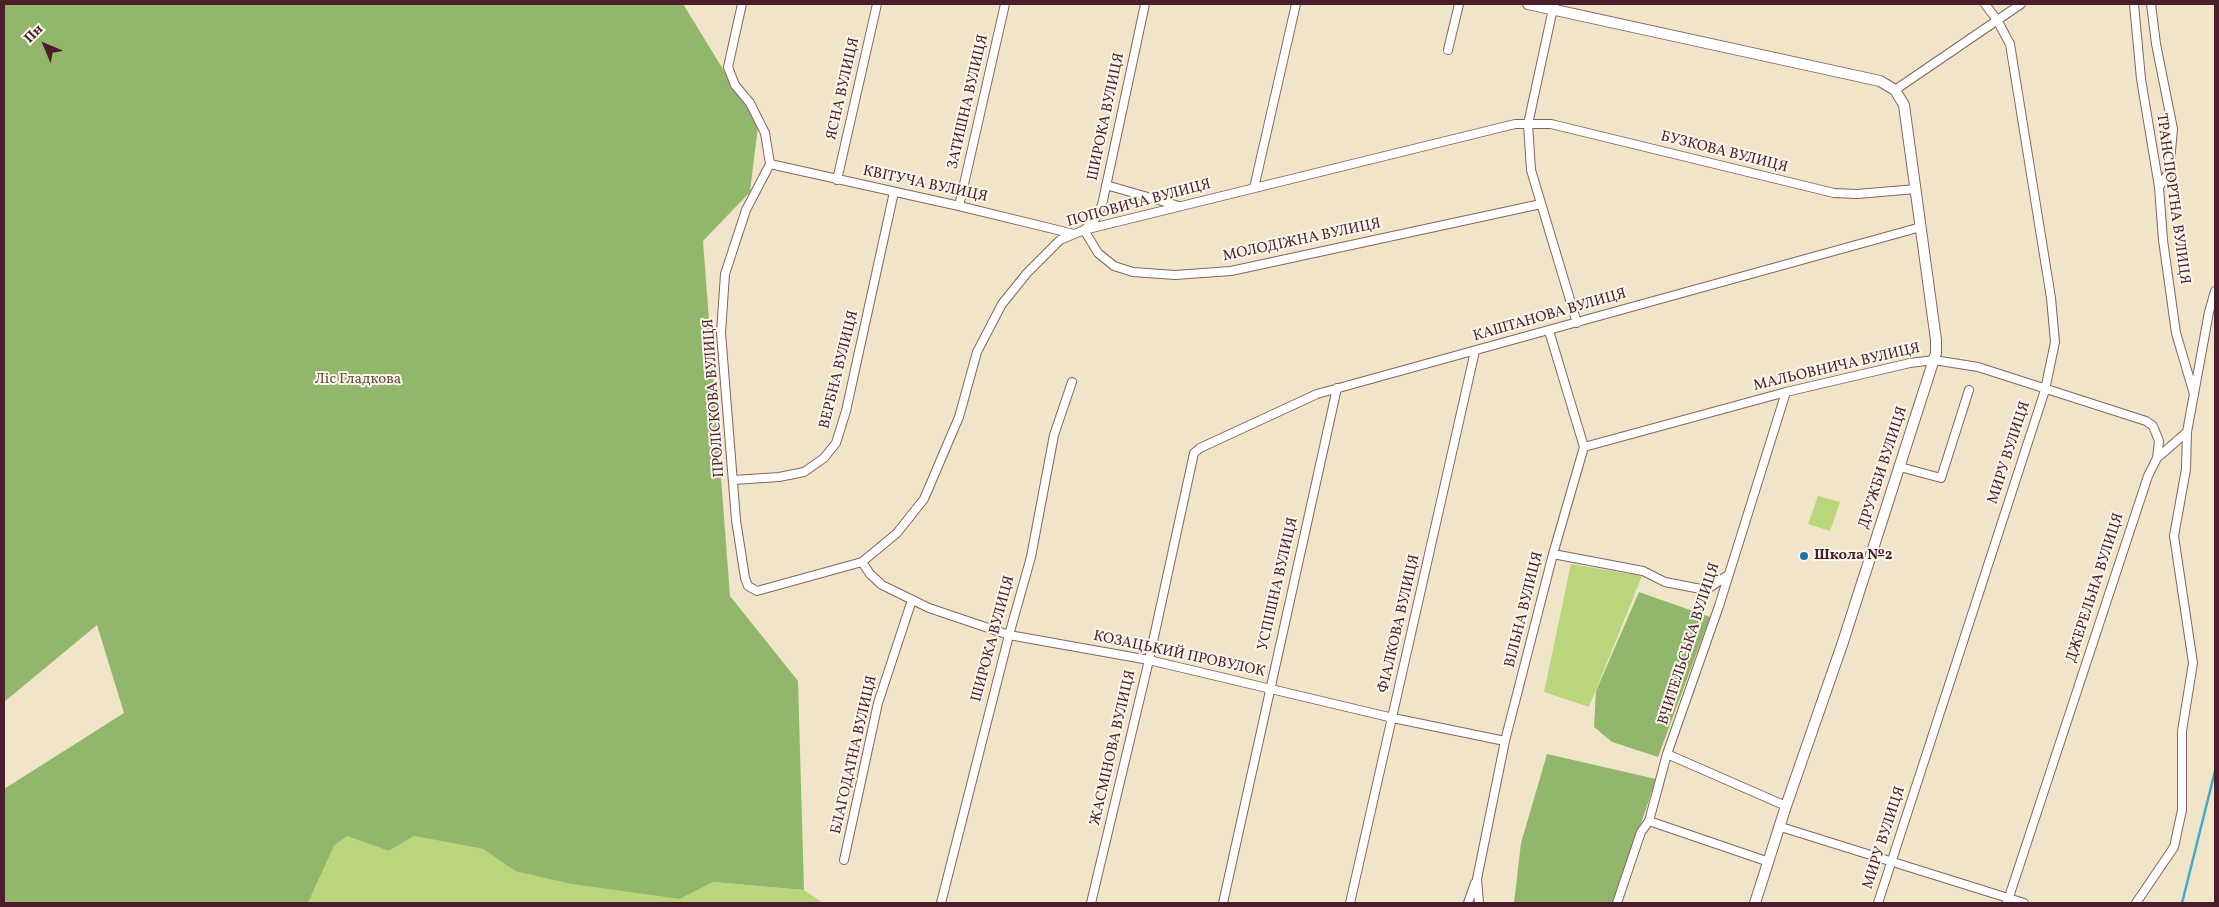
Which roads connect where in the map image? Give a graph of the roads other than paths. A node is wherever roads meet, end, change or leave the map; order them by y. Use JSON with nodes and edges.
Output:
{"nodes":[{"id":1,"x":742,"y":4,"type":"edge"},
{"id":2,"x":877,"y":4,"type":"edge"},
{"id":3,"x":1005,"y":4,"type":"edge"},
{"id":4,"x":1145,"y":4,"type":"edge"},
{"id":5,"x":1296,"y":4,"type":"edge"},
{"id":6,"x":1459,"y":4,"type":"edge"},
{"id":7,"x":1528,"y":4,"type":"edge"},
{"id":8,"x":1984,"y":4,"type":"edge"},
{"id":9,"x":2021,"y":4,"type":"edge"},
{"id":10,"x":2134,"y":4,"type":"edge"},
{"id":11,"x":2151,"y":4,"type":"edge"},
{"id":12,"x":1554,"y":7,"type":"edge"},
{"id":13,"x":1998,"y":20,"type":"junction"},
{"id":14,"x":1448,"y":50,"type":"dead end"},
{"id":15,"x":1895,"y":90,"type":"junction"},
{"id":16,"x":1528,"y":124,"type":"junction"},
{"id":17,"x":770,"y":164,"type":"junction"},
{"id":18,"x":837,"y":180,"type":"junction"},
{"id":19,"x":1106,"y":185,"type":"junction"},
{"id":20,"x":2159,"y":187,"type":"junction"},
{"id":21,"x":1254,"y":188,"type":"junction"},
{"id":22,"x":1916,"y":189,"type":"junction"},
{"id":23,"x":894,"y":192,"type":"junction"},
{"id":24,"x":1542,"y":204,"type":"junction"},
{"id":25,"x":959,"y":206,"type":"junction"},
{"id":26,"x":1179,"y":206,"type":"junction"},
{"id":27,"x":1921,"y":227,"type":"junction"},
{"id":28,"x":1084,"y":230,"type":"junction"},
{"id":29,"x":1074,"y":234,"type":"junction"},
{"id":30,"x":2215,"y":290,"type":"edge"},
{"id":31,"x":1577,"y":323,"type":"junction"},
{"id":32,"x":1548,"y":331,"type":"junction"},
{"id":33,"x":1475,"y":351,"type":"junction"},
{"id":34,"x":1934,"y":360,"type":"junction"},
{"id":35,"x":1072,"y":382,"type":"dead end"},
{"id":36,"x":1337,"y":388,"type":"junction"},
{"id":37,"x":1969,"y":390,"type":"dead end"},
{"id":38,"x":2045,"y":390,"type":"junction"},
{"id":39,"x":1786,"y":392,"type":"junction"},
{"id":40,"x":2195,"y":396,"type":"junction"},
{"id":41,"x":2187,"y":432,"type":"junction"},
{"id":42,"x":1584,"y":447,"type":"junction"},
{"id":43,"x":1194,"y":453,"type":"joint"},
{"id":44,"x":2157,"y":458,"type":"junction"},
{"id":45,"x":1900,"y":467,"type":"junction"},
{"id":46,"x":734,"y":480,"type":"junction"},
{"id":47,"x":1553,"y":554,"type":"junction"},
{"id":48,"x":862,"y":562,"type":"junction"},
{"id":49,"x":1728,"y":575,"type":"junction"},
{"id":50,"x":757,"y":591,"type":"joint"},
{"id":51,"x":912,"y":600,"type":"junction"},
{"id":52,"x":1009,"y":635,"type":"junction"},
{"id":53,"x":1149,"y":660,"type":"junction"},
{"id":54,"x":1270,"y":688,"type":"junction"},
{"id":55,"x":1393,"y":718,"type":"junction"},
{"id":56,"x":1505,"y":741,"type":"junction"},
{"id":57,"x":1667,"y":754,"type":"junction"},
{"id":58,"x":1786,"y":806,"type":"junction"},
{"id":59,"x":1649,"y":821,"type":"junction"},
{"id":60,"x":1781,"y":827,"type":"junction"},
{"id":61,"x":844,"y":860,"type":"dead end"},
{"id":62,"x":1769,"y":862,"type":"junction"},
{"id":63,"x":1891,"y":862,"type":"junction"},
{"id":64,"x":1477,"y":879,"type":"junction"},
{"id":65,"x":1479,"y":901,"type":"edge"},
{"id":66,"x":2008,"y":901,"type":"edge"},
{"id":67,"x":941,"y":903,"type":"edge"},
{"id":68,"x":1091,"y":903,"type":"edge"},
{"id":69,"x":1223,"y":903,"type":"edge"},
{"id":70,"x":1350,"y":903,"type":"edge"},
{"id":71,"x":1468,"y":903,"type":"edge"},
{"id":72,"x":1617,"y":903,"type":"edge"},
{"id":73,"x":1755,"y":903,"type":"edge"},
{"id":74,"x":1878,"y":903,"type":"edge"},
{"id":75,"x":2024,"y":903,"type":"edge"},
{"id":76,"x":2136,"y":903,"type":"edge"}],
"edges":[{"from":1,"to":17,"type":"street"},
{"from":2,"to":18,"type":"street","name":"ЯСНА ВУЛИЦЯ"},
{"from":3,"to":25,"type":"street","name":"ЗАТИШНА ВУЛИЦЯ"},
{"from":4,"to":19,"type":"street","name":"ШИРОКА ВУЛИЦЯ"},
{"from":5,"to":21,"type":"street"},
{"from":6,"to":14,"type":"street"},
{"from":7,"to":12,"type":"street"},
{"from":8,"to":13,"type":"street","name":"МИРУ ВУЛИЦЯ"},
{"from":9,"to":13,"type":"street"},
{"from":10,"to":20,"type":"street","name":"ТРАНСПОРТНА ВУЛИЦЯ"},
{"from":11,"to":20,"type":"street"},
{"from":12,"to":15,"type":"street"},
{"from":12,"to":16,"type":"street"},
{"from":13,"to":15,"type":"street"},
{"from":13,"to":38,"type":"street","name":"МИРУ ВУЛИЦЯ"},
{"from":15,"to":22,"type":"street","name":"ДРУЖБИ ВУЛИЦЯ"},
{"from":16,"to":21,"type":"street","name":"ПОПОВИЧА ВУЛИЦЯ"},
{"from":16,"to":22,"type":"street","name":"БУЗКОВА ВУЛИЦЯ"},
{"from":16,"to":24,"type":"street"},
{"from":17,"to":18,"type":"street","name":"КВІТУЧА ВУЛИЦЯ"},
{"from":17,"to":46,"type":"street","name":"ПРОЛІСКОВА ВУЛИЦЯ"},
{"from":18,"to":23,"type":"street","name":"КВІТУЧА ВУЛИЦЯ"},
{"from":19,"to":26,"type":"street"},
{"from":19,"to":28,"type":"street","name":"ШИРОКА ВУЛИЦЯ"},
{"from":20,"to":40,"type":"street","name":"ТРАНСПОРТНА ВУЛИЦЯ"},
{"from":21,"to":26,"type":"street","name":"ПОПОВИЧА ВУЛИЦЯ"},
{"from":22,"to":27,"type":"street","name":"ДРУЖБИ ВУЛИЦЯ"},
{"from":23,"to":25,"type":"street","name":"КВІТУЧА ВУЛИЦЯ"},
{"from":23,"to":46,"type":"street","name":"ВЕРБНА ВУЛИЦЯ"},
{"from":24,"to":28,"type":"street","name":"МОЛОДІЖНА ВУЛИЦЯ"},
{"from":24,"to":31,"type":"street"},
{"from":25,"to":29,"type":"street","name":"КВІТУЧА ВУЛИЦЯ"},
{"from":26,"to":28,"type":"street","name":"ПОПОВИЧА ВУЛИЦЯ"},
{"from":27,"to":31,"type":"street","name":"КАШТАНОВА ВУЛИЦЯ"},
{"from":27,"to":34,"type":"street","name":"ДРУЖБИ ВУЛИЦЯ"},
{"from":28,"to":29,"type":"street","name":"ПОПОВИЧА ВУЛИЦЯ"},
{"from":29,"to":48,"type":"street","name":"ПОПОВИЧА ВУЛИЦЯ"},
{"from":30,"to":40,"type":"street"},
{"from":31,"to":32,"type":"street","name":"КАШТАНОВА ВУЛИЦЯ"},
{"from":32,"to":33,"type":"street","name":"КАШТАНОВА ВУЛИЦЯ"},
{"from":32,"to":42,"type":"street"},
{"from":33,"to":36,"type":"street","name":"КАШТАНОВА ВУЛИЦЯ"},
{"from":33,"to":55,"type":"street","name":"ФІАЛКОВА ВУЛИЦЯ"},
{"from":34,"to":38,"type":"street","name":"МАЛЬОВНИЧА ВУЛИЦЯ"},
{"from":34,"to":39,"type":"street","name":"МАЛЬОВНИЧА ВУЛИЦЯ"},
{"from":34,"to":45,"type":"street","name":"ДРУЖБИ ВУЛИЦЯ"},
{"from":35,"to":52,"type":"street","name":"ШИРОКА ВУЛИЦЯ"},
{"from":36,"to":43,"type":"street","name":"КАШТАНОВА ВУЛИЦЯ"},
{"from":36,"to":54,"type":"street","name":"УСПІШНА ВУЛИЦЯ"},
{"from":37,"to":45,"type":"street"},
{"from":38,"to":44,"type":"street","name":"МАЛЬОВНИЧА ВУЛИЦЯ"},
{"from":38,"to":63,"type":"street","name":"МИРУ ВУЛИЦЯ"},
{"from":39,"to":42,"type":"street","name":"МАЛЬОВНИЧА ВУЛИЦЯ"},
{"from":39,"to":49,"type":"street","name":"ВЧИТЕЛЬСЬКА ВУЛИЦЯ"},
{"from":40,"to":41,"type":"street"},
{"from":41,"to":44,"type":"street","name":"ДЖЕРЕЛЬНА ВУЛИЦЯ"},
{"from":41,"to":76,"type":"street"},
{"from":42,"to":47,"type":"street","name":"ВІЛЬНА ВУЛИЦЯ"},
{"from":43,"to":53,"type":"street","name":"ЖАСМІНОВА ВУЛИЦЯ"},
{"from":44,"to":66,"type":"street","name":"ДЖЕРЕЛЬНА ВУЛИЦЯ"},
{"from":45,"to":58,"type":"street","name":"ДРУЖБИ ВУЛИЦЯ"},
{"from":46,"to":50,"type":"street","name":"ПРОЛІСКОВА ВУЛИЦЯ"},
{"from":47,"to":49,"type":"street"},
{"from":47,"to":56,"type":"street","name":"ВІЛЬНА ВУЛИЦЯ"},
{"from":48,"to":50,"type":"street","name":"ПОПОВИЧА ВУЛИЦЯ"},
{"from":48,"to":51,"type":"street","name":"КОЗАЦЬКИЙ ПРОВУЛОК"},
{"from":49,"to":57,"type":"street","name":"ВЧИТЕЛЬСЬКА ВУЛИЦЯ"},
{"from":51,"to":52,"type":"street","name":"КОЗАЦЬКИЙ ПРОВУЛОК"},
{"from":51,"to":61,"type":"street","name":"БЛАГОДАТНА ВУЛИЦЯ"},
{"from":52,"to":53,"type":"street","name":"КОЗАЦЬКИЙ ПРОВУЛОК"},
{"from":52,"to":67,"type":"street","name":"ШИРОКА ВУЛИЦЯ"},
{"from":53,"to":54,"type":"street","name":"КОЗАЦЬКИЙ ПРОВУЛОК"},
{"from":53,"to":68,"type":"street","name":"ЖАСМІНОВА ВУЛИЦЯ"},
{"from":54,"to":55,"type":"street","name":"КОЗАЦЬКИЙ ПРОВУЛОК"},
{"from":54,"to":69,"type":"street","name":"УСПІШНА ВУЛИЦЯ"},
{"from":55,"to":56,"type":"street","name":"КОЗАЦЬКИЙ ПРОВУЛОК"},
{"from":55,"to":70,"type":"street","name":"ФІАЛКОВА ВУЛИЦЯ"},
{"from":56,"to":64,"type":"street","name":"ВІЛЬНА ВУЛИЦЯ"},
{"from":57,"to":58,"type":"street"},
{"from":57,"to":59,"type":"street","name":"ВЧИТЕЛЬСЬКА ВУЛИЦЯ"},
{"from":58,"to":60,"type":"street","name":"ДРУЖБИ ВУЛИЦЯ"},
{"from":59,"to":62,"type":"street"},
{"from":59,"to":72,"type":"street","name":"ВЧИТЕЛЬСЬКА ВУЛИЦЯ"},
{"from":60,"to":62,"type":"street","name":"ДРУЖБИ ВУЛИЦЯ"},
{"from":60,"to":63,"type":"street"},
{"from":62,"to":73,"type":"street","name":"ДРУЖБИ ВУЛИЦЯ"},
{"from":63,"to":66,"type":"street"},
{"from":63,"to":74,"type":"street","name":"МИРУ ВУЛИЦЯ"},
{"from":64,"to":65,"type":"street","name":"ВІЛЬНА ВУЛИЦЯ"},
{"from":64,"to":71,"type":"street"},
{"from":66,"to":75,"type":"street"}]}
